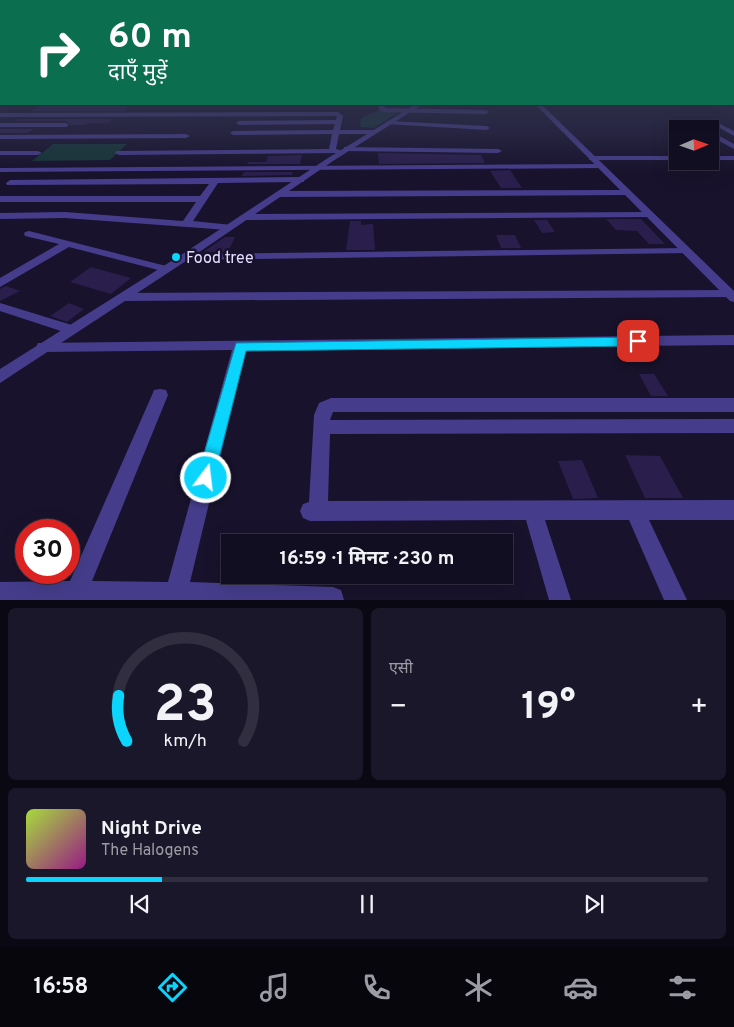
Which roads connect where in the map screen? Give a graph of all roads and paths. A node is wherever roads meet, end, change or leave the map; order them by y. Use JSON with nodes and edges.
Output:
{"nodes":[{"id":1,"x":245,"y":117,"type":"edge"},
{"id":2,"x":315,"y":117,"type":"edge"},
{"id":3,"x":340,"y":117,"type":"edge"},
{"id":4,"x":398,"y":117,"type":"edge"},
{"id":5,"x":551,"y":117,"type":"edge"},
{"id":6,"x":239,"y":123,"type":"junction"},
{"id":7,"x":388,"y":123,"type":"junction"},
{"id":8,"x":0,"y":125,"type":"edge"},
{"id":9,"x":66,"y":125,"type":"dead end"},
{"id":10,"x":720,"y":126,"type":"dead end"},
{"id":11,"x":487,"y":128,"type":"dead end"},
{"id":12,"x":374,"y":132,"type":"junction"},
{"id":13,"x":338,"y":133,"type":"junction"},
{"id":14,"x":734,"y":134,"type":"edge"},
{"id":15,"x":186,"y":136,"type":"dead end"},
{"id":16,"x":0,"y":137,"type":"edge"},
{"id":17,"x":719,"y":138,"type":"edge"},
{"id":18,"x":228,"y":143,"type":"junction"},
{"id":19,"x":734,"y":147,"type":"edge"},
{"id":20,"x":345,"y":150,"type":"junction"},
{"id":21,"x":332,"y":151,"type":"junction"},
{"id":22,"x":498,"y":151,"type":"dead end"},
{"id":23,"x":0,"y":153,"type":"edge"},
{"id":24,"x":38,"y":153,"type":"dead end"},
{"id":25,"x":119,"y":154,"type":"dead end"},
{"id":26,"x":592,"y":158,"type":"junction"},
{"id":27,"x":669,"y":158,"type":"edge"},
{"id":28,"x":719,"y":158,"type":"edge"},
{"id":29,"x":734,"y":158,"type":"edge"},
{"id":30,"x":36,"y":163,"type":"dead end"},
{"id":31,"x":600,"y":166,"type":"junction"},
{"id":32,"x":316,"y":169,"type":"junction"},
{"id":33,"x":0,"y":170,"type":"edge"},
{"id":34,"x":27,"y":170,"type":"junction"},
{"id":35,"x":301,"y":180,"type":"junction"},
{"id":36,"x":215,"y":181,"type":"junction"},
{"id":37,"x":10,"y":183,"type":"junction"},
{"id":38,"x":0,"y":190,"type":"edge"},
{"id":39,"x":627,"y":193,"type":"junction"},
{"id":40,"x":279,"y":194,"type":"junction"},
{"id":41,"x":202,"y":198,"type":"junction"},
{"id":42,"x":0,"y":199,"type":"edge"},
{"id":43,"x":649,"y":215,"type":"junction"},
{"id":44,"x":0,"y":216,"type":"edge"},
{"id":45,"x":244,"y":217,"type":"junction"},
{"id":46,"x":186,"y":224,"type":"junction"},
{"id":47,"x":228,"y":227,"type":"junction"},
{"id":48,"x":29,"y":234,"type":"dead end"},
{"id":49,"x":68,"y":243,"type":"junction"},
{"id":50,"x":686,"y":251,"type":"junction"},
{"id":51,"x":185,"y":257,"type":"junction"},
{"id":52,"x":166,"y":268,"type":"junction"},
{"id":53,"x":0,"y":283,"type":"edge"},
{"id":54,"x":732,"y":296,"type":"edge"},
{"id":55,"x":122,"y":298,"type":"junction"},
{"id":56,"x":0,"y":307,"type":"edge"},
{"id":57,"x":70,"y":329,"type":"junction"},
{"id":58,"x":734,"y":340,"type":"edge"},
{"id":59,"x":240,"y":346,"type":"junction"},
{"id":60,"x":43,"y":347,"type":"junction"},
{"id":61,"x":0,"y":376,"type":"edge"},
{"id":62,"x":160,"y":394,"type":"dead end"},
{"id":63,"x":734,"y":405,"type":"edge"},
{"id":64,"x":734,"y":426,"type":"edge"},
{"id":65,"x":322,"y":427,"type":"junction"},
{"id":66,"x":734,"y":510,"type":"edge"},
{"id":67,"x":635,"y":511,"type":"junction"},
{"id":68,"x":532,"y":512,"type":"junction"},
{"id":69,"x":0,"y":593,"type":"edge"},
{"id":70,"x":74,"y":595,"type":"edge"},
{"id":71,"x":175,"y":596,"type":"edge"},
{"id":72,"x":294,"y":598,"type":"edge"},
{"id":73,"x":333,"y":598,"type":"dead end"},
{"id":74,"x":560,"y":600,"type":"edge"},
{"id":75,"x":676,"y":600,"type":"edge"}],
"edges":[{"from":1,"to":6,"type":"street"},
{"from":2,"to":6,"type":"street"},
{"from":3,"to":13,"type":"street"},
{"from":4,"to":7,"type":"street"},
{"from":5,"to":26,"type":"street"},
{"from":6,"to":18,"type":"street"},
{"from":7,"to":11,"type":"street"},
{"from":7,"to":12,"type":"street"},
{"from":8,"to":9,"type":"street"},
{"from":10,"to":14,"type":"street"},
{"from":12,"to":13,"type":"street"},
{"from":12,"to":20,"type":"street"},
{"from":13,"to":18,"type":"street"},
{"from":13,"to":21,"type":"street"},
{"from":15,"to":16,"type":"street"},
{"from":17,"to":19,"type":"street"},
{"from":18,"to":21,"type":"street"},
{"from":18,"to":25,"type":"street"},
{"from":20,"to":21,"type":"street"},
{"from":20,"to":22,"type":"street"},
{"from":20,"to":32,"type":"street"},
{"from":23,"to":24,"type":"street"},
{"from":26,"to":27,"type":"street"},
{"from":26,"to":31,"type":"street"},
{"from":28,"to":29,"type":"street"},
{"from":30,"to":34,"type":"street"},
{"from":31,"to":32,"type":"street"},
{"from":31,"to":39,"type":"street"},
{"from":32,"to":34,"type":"street"},
{"from":32,"to":35,"type":"street"},
{"from":33,"to":34,"type":"street"},
{"from":34,"to":37,"type":"street"},
{"from":35,"to":36,"type":"street"},
{"from":35,"to":40,"type":"street"},
{"from":36,"to":37,"type":"street"},
{"from":36,"to":41,"type":"street"},
{"from":37,"to":38,"type":"street"},
{"from":39,"to":40,"type":"street"},
{"from":39,"to":43,"type":"street"},
{"from":40,"to":45,"type":"street"},
{"from":41,"to":42,"type":"street"},
{"from":41,"to":46,"type":"street"},
{"from":43,"to":45,"type":"street"},
{"from":43,"to":50,"type":"street"},
{"from":44,"to":46,"type":"street"},
{"from":45,"to":47,"type":"street"},
{"from":46,"to":47,"type":"street"},
{"from":47,"to":51,"type":"street"},
{"from":48,"to":49,"type":"street"},
{"from":49,"to":52,"type":"street"},
{"from":49,"to":53,"type":"street"},
{"from":50,"to":51,"type":"street"},
{"from":50,"to":54,"type":"street"},
{"from":51,"to":52,"type":"street"},
{"from":52,"to":55,"type":"street"},
{"from":54,"to":55,"type":"street"},
{"from":55,"to":57,"type":"street"},
{"from":56,"to":57,"type":"street"},
{"from":57,"to":60,"type":"street"},
{"from":58,"to":59,"type":"street"},
{"from":59,"to":60,"type":"street"},
{"from":59,"to":71,"type":"street"},
{"from":60,"to":61,"type":"street"},
{"from":62,"to":70,"type":"street"},
{"from":63,"to":65,"type":"street"},
{"from":64,"to":65,"type":"street"},
{"from":65,"to":68,"type":"street"},
{"from":66,"to":67,"type":"street"},
{"from":67,"to":68,"type":"street"},
{"from":67,"to":75,"type":"street"},
{"from":68,"to":74,"type":"street"},
{"from":69,"to":70,"type":"street"},
{"from":70,"to":71,"type":"street"},
{"from":71,"to":72,"type":"street"},
{"from":72,"to":73,"type":"street"}]}
